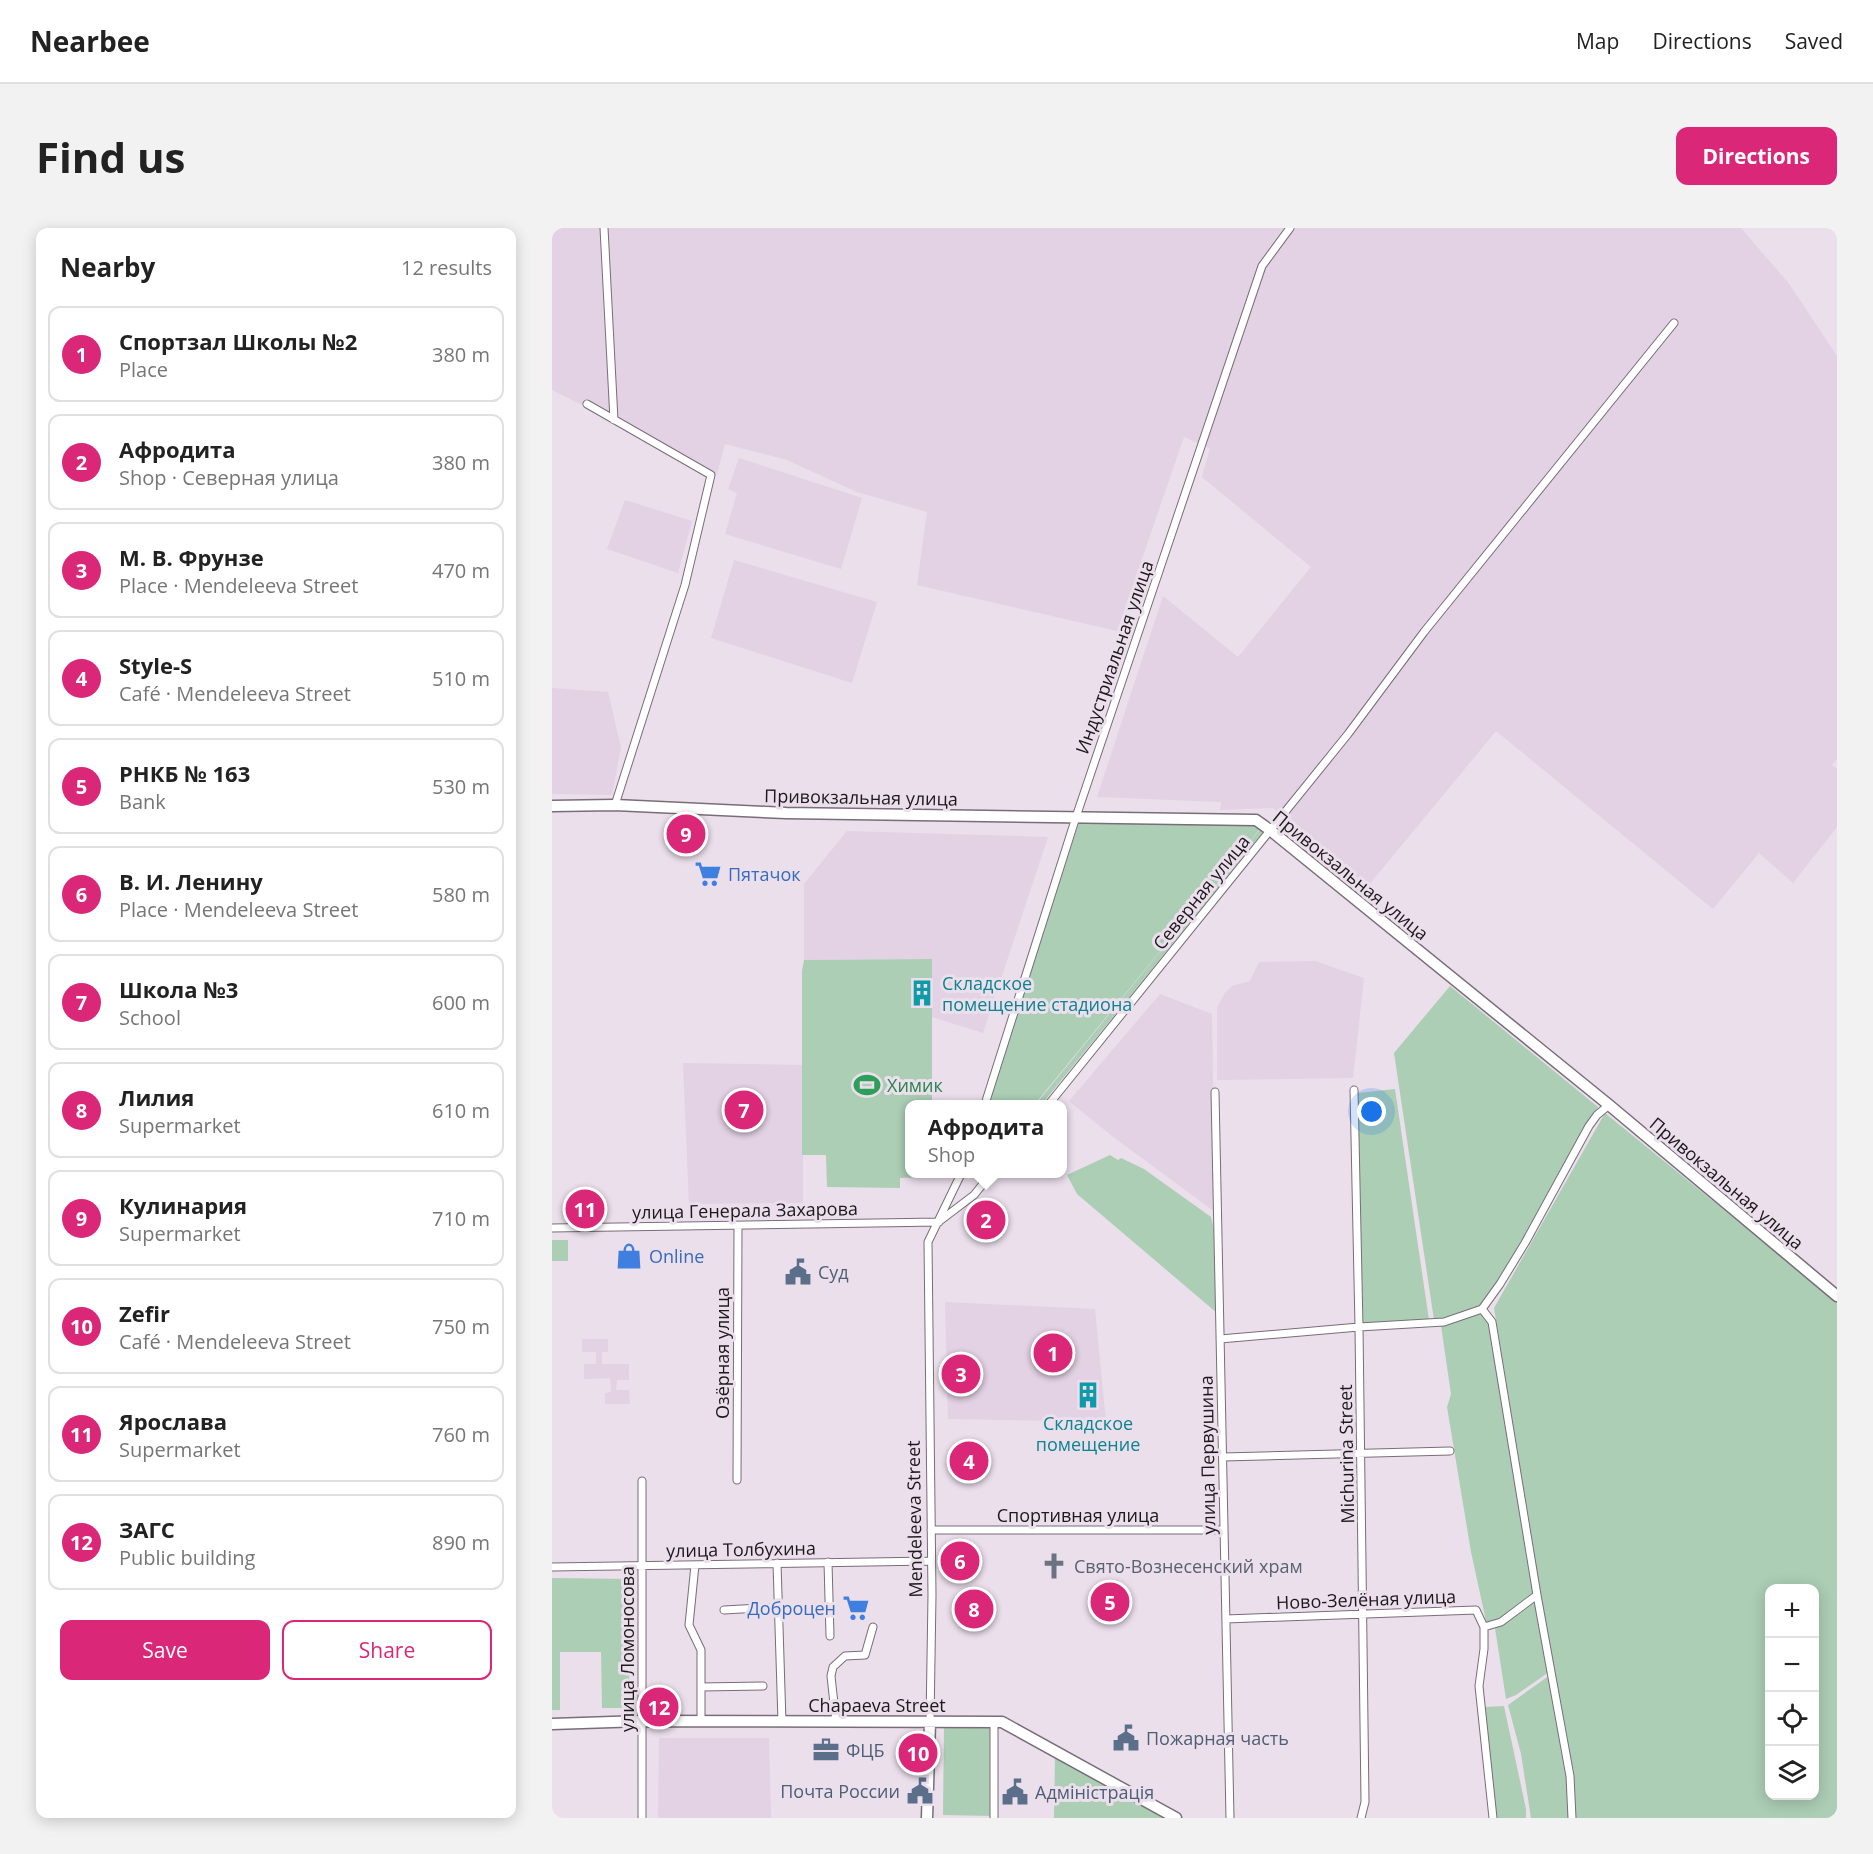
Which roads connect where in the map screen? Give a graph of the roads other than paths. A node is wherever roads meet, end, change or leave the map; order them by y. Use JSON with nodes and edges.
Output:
{"nodes":[{"id":1,"x":604,"y":228,"type":"edge"},
{"id":2,"x":1290,"y":228,"type":"edge"},
{"id":3,"x":1674,"y":323,"type":"dead end"},
{"id":4,"x":587,"y":404,"type":"dead end"},
{"id":5,"x":614,"y":420,"type":"junction"},
{"id":6,"x":615,"y":805,"type":"junction"},
{"id":7,"x":552,"y":806,"type":"edge"},
{"id":8,"x":1076,"y":817,"type":"junction"},
{"id":9,"x":1270,"y":830,"type":"junction"},
{"id":10,"x":1354,"y":1090,"type":"dead end"},
{"id":11,"x":1215,"y":1092,"type":"dead end"},
{"id":12,"x":986,"y":1100,"type":"edge"},
{"id":13,"x":1052,"y":1100,"type":"edge"},
{"id":14,"x":1609,"y":1105,"type":"junction"},
{"id":15,"x":959,"y":1178,"type":"edge"},
{"id":16,"x":987,"y":1178,"type":"edge"},
{"id":17,"x":939,"y":1222,"type":"junction"},
{"id":18,"x":738,"y":1226,"type":"junction"},
{"id":19,"x":552,"y":1228,"type":"edge"},
{"id":20,"x":1837,"y":1296,"type":"edge"},
{"id":21,"x":1482,"y":1309,"type":"junction"},
{"id":22,"x":1359,"y":1327,"type":"junction"},
{"id":23,"x":1220,"y":1339,"type":"junction"},
{"id":24,"x":1450,"y":1451,"type":"dead end"},
{"id":25,"x":1360,"y":1453,"type":"junction"},
{"id":26,"x":1223,"y":1457,"type":"junction"},
{"id":27,"x":737,"y":1480,"type":"dead end"},
{"id":28,"x":642,"y":1481,"type":"dead end"},
{"id":29,"x":931,"y":1530,"type":"junction"},
{"id":30,"x":1224,"y":1530,"type":"junction"},
{"id":31,"x":931,"y":1560,"type":"junction"},
{"id":32,"x":828,"y":1562,"type":"junction"},
{"id":33,"x":777,"y":1563,"type":"junction"},
{"id":34,"x":695,"y":1564,"type":"junction"},
{"id":35,"x":641,"y":1566,"type":"junction"},
{"id":36,"x":552,"y":1567,"type":"edge"},
{"id":37,"x":1537,"y":1594,"type":"junction"},
{"id":38,"x":778,"y":1607,"type":"junction"},
{"id":39,"x":724,"y":1610,"type":"dead end"},
{"id":40,"x":1363,"y":1614,"type":"junction"},
{"id":41,"x":1226,"y":1618,"type":"junction"},
{"id":42,"x":873,"y":1627,"type":"dead end"},
{"id":43,"x":1484,"y":1627,"type":"junction"},
{"id":44,"x":830,"y":1636,"type":"dead end"},
{"id":45,"x":763,"y":1686,"type":"dead end"},
{"id":46,"x":700,"y":1687,"type":"junction"},
{"id":47,"x":642,"y":1722,"type":"junction"},
{"id":48,"x":701,"y":1722,"type":"junction"},
{"id":49,"x":782,"y":1722,"type":"junction"},
{"id":50,"x":836,"y":1722,"type":"junction"},
{"id":51,"x":930,"y":1722,"type":"junction"},
{"id":52,"x":994,"y":1722,"type":"junction"},
{"id":53,"x":552,"y":1724,"type":"edge"},
{"id":54,"x":642,"y":1818,"type":"edge"},
{"id":55,"x":927,"y":1818,"type":"edge"},
{"id":56,"x":994,"y":1818,"type":"edge"},
{"id":57,"x":1176,"y":1818,"type":"edge"},
{"id":58,"x":1230,"y":1818,"type":"edge"},
{"id":59,"x":1361,"y":1818,"type":"edge"},
{"id":60,"x":1493,"y":1818,"type":"edge"},
{"id":61,"x":1572,"y":1818,"type":"edge"}],
"edges":[{"from":1,"to":5,"type":"street"},
{"from":2,"to":8,"type":"street","name":"Индустриальная улица"},
{"from":3,"to":9,"type":"street","name":"Северная улица"},
{"from":4,"to":5,"type":"street"},
{"from":5,"to":6,"type":"street"},
{"from":6,"to":7,"type":"main road","name":"Привокзальная улица"},
{"from":6,"to":8,"type":"main road","name":"Привокзальная улица"},
{"from":8,"to":9,"type":"main road","name":"Привокзальная улица"},
{"from":8,"to":12,"type":"street","name":"Индустриальная улица"},
{"from":9,"to":13,"type":"street","name":"Северная улица"},
{"from":9,"to":14,"type":"main road","name":"Привокзальная улица"},
{"from":10,"to":22,"type":"street","name":"Michurina Street"},
{"from":11,"to":23,"type":"street","name":"улица Первушина"},
{"from":14,"to":20,"type":"main road","name":"Привокзальная улица"},
{"from":14,"to":21,"type":"street"},
{"from":15,"to":17,"type":"street"},
{"from":16,"to":17,"type":"street"},
{"from":17,"to":18,"type":"street","name":"улица Генерала Захарова"},
{"from":17,"to":29,"type":"street","name":"Mendeleeva Street"},
{"from":18,"to":19,"type":"street","name":"улица Генерала Захарова"},
{"from":18,"to":27,"type":"street","name":"Озёрная улица"},
{"from":21,"to":22,"type":"street"},
{"from":21,"to":37,"type":"street"},
{"from":22,"to":23,"type":"street"},
{"from":22,"to":25,"type":"street","name":"Michurina Street"},
{"from":23,"to":26,"type":"street","name":"улица Первушина"},
{"from":24,"to":25,"type":"street"},
{"from":25,"to":26,"type":"street"},
{"from":25,"to":40,"type":"street","name":"Michurina Street"},
{"from":26,"to":30,"type":"street","name":"улица Первушина"},
{"from":28,"to":35,"type":"street","name":"улица Ломоносова"},
{"from":29,"to":30,"type":"street","name":"Спортивная улица"},
{"from":29,"to":31,"type":"street","name":"Mendeleeva Street"},
{"from":30,"to":41,"type":"street","name":"улица Первушина"},
{"from":31,"to":32,"type":"street","name":"улица Толбухина"},
{"from":31,"to":51,"type":"street","name":"Mendeleeva Street"},
{"from":32,"to":33,"type":"street","name":"улица Толбухина"},
{"from":32,"to":44,"type":"street"},
{"from":33,"to":34,"type":"street","name":"улица Толбухина"},
{"from":33,"to":38,"type":"street"},
{"from":34,"to":35,"type":"street","name":"улица Толбухина"},
{"from":34,"to":46,"type":"street"},
{"from":35,"to":36,"type":"street","name":"улица Толбухина"},
{"from":35,"to":47,"type":"street","name":"улица Ломоносова"},
{"from":37,"to":43,"type":"street"},
{"from":37,"to":61,"type":"street"},
{"from":38,"to":39,"type":"street"},
{"from":38,"to":49,"type":"street"},
{"from":40,"to":41,"type":"street","name":"Ново-Зелёная улица"},
{"from":40,"to":43,"type":"street","name":"Ново-Зелёная улица"},
{"from":40,"to":59,"type":"street","name":"Michurina Street"},
{"from":41,"to":58,"type":"street","name":"улица Первушина"},
{"from":42,"to":50,"type":"street"},
{"from":43,"to":60,"type":"street"},
{"from":45,"to":46,"type":"street"},
{"from":46,"to":48,"type":"street"},
{"from":47,"to":48,"type":"main road","name":"Chapaeva Street"},
{"from":47,"to":53,"type":"main road","name":"Chapaeva Street"},
{"from":47,"to":54,"type":"street","name":"улица Ломоносова"},
{"from":48,"to":49,"type":"main road","name":"Chapaeva Street"},
{"from":49,"to":50,"type":"main road","name":"Chapaeva Street"},
{"from":50,"to":51,"type":"main road","name":"Chapaeva Street"},
{"from":51,"to":52,"type":"main road","name":"Chapaeva Street"},
{"from":51,"to":55,"type":"main road","name":"Mendeleeva Street"},
{"from":52,"to":56,"type":"street"},
{"from":52,"to":57,"type":"main road","name":"Chapaeva Street"}]}
